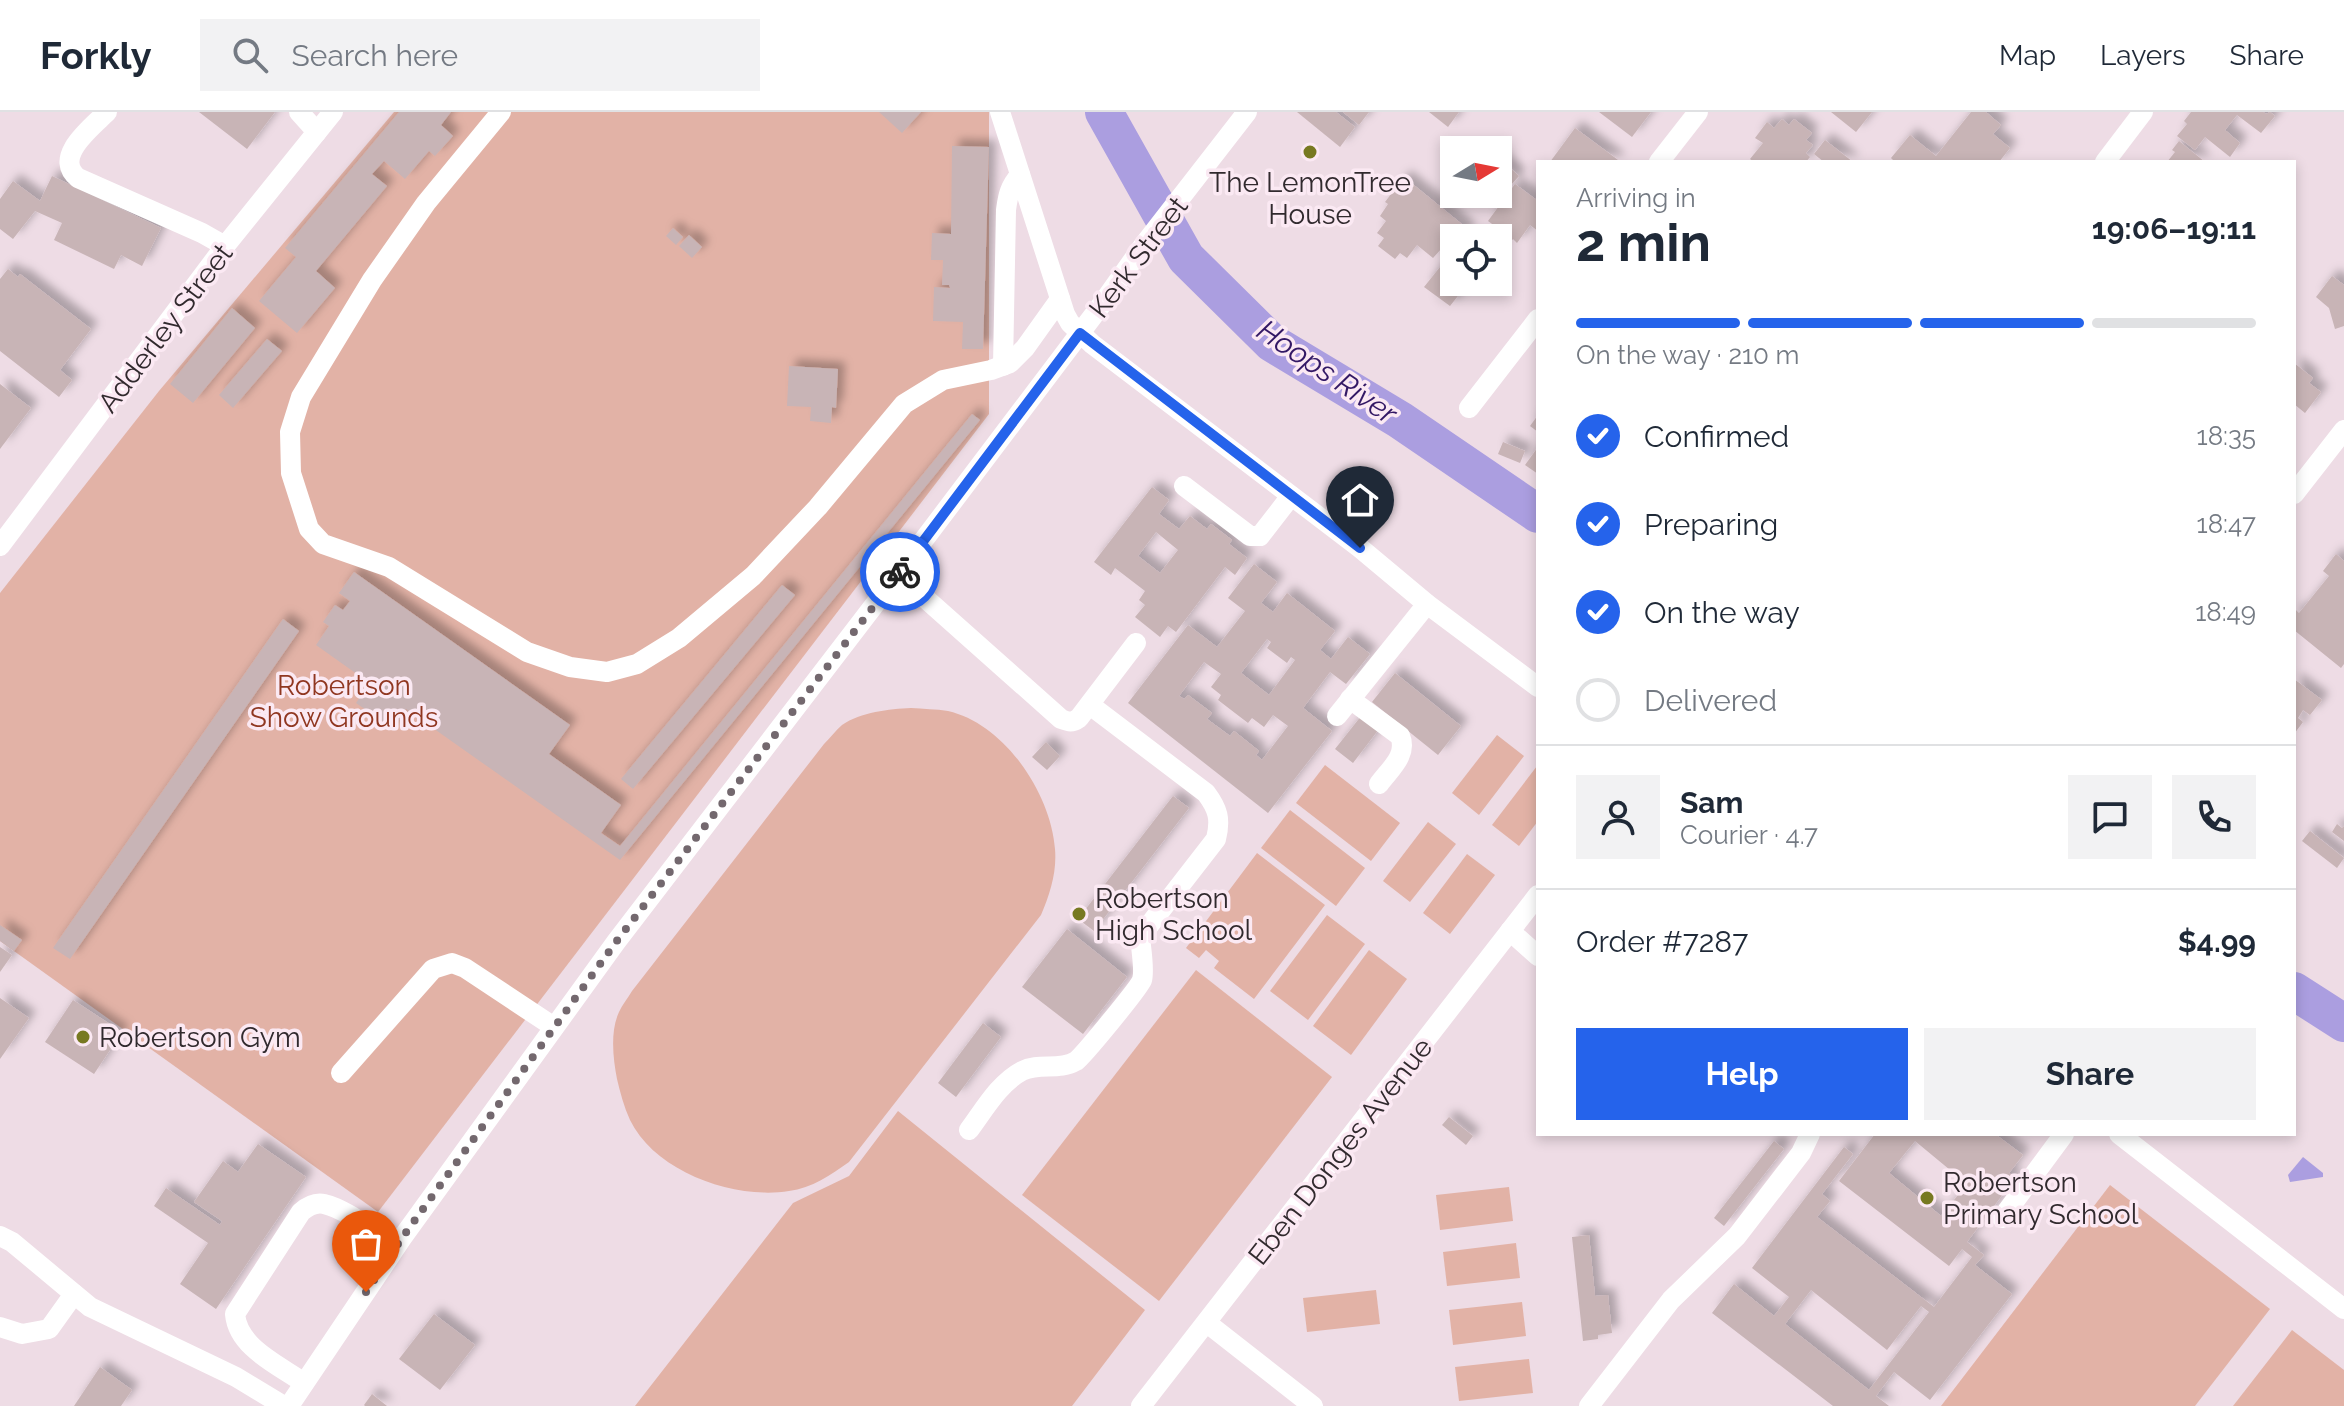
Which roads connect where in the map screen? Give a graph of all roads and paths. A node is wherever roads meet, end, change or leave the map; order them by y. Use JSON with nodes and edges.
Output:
{"nodes":[{"id":1,"x":107,"y":112,"type":"edge"},
{"id":2,"x":299,"y":112,"type":"edge"},
{"id":3,"x":333,"y":112,"type":"edge"},
{"id":4,"x":501,"y":112,"type":"edge"},
{"id":5,"x":1000,"y":112,"type":"edge"},
{"id":6,"x":1247,"y":112,"type":"edge"},
{"id":7,"x":1698,"y":112,"type":"edge"},
{"id":8,"x":2143,"y":112,"type":"edge"},
{"id":9,"x":317,"y":132,"type":"junction"},
{"id":10,"x":1661,"y":160,"type":"edge"},
{"id":11,"x":2107,"y":160,"type":"edge"},
{"id":12,"x":1020,"y":175,"type":"junction"},
{"id":13,"x":225,"y":246,"type":"junction"},
{"id":14,"x":1060,"y":299,"type":"junction"},
{"id":15,"x":1536,"y":322,"type":"edge"},
{"id":16,"x":1080,"y":333,"type":"junction"},
{"id":17,"x":1003,"y":366,"type":"junction"},
{"id":18,"x":1469,"y":408,"type":"dead end"},
{"id":19,"x":2344,"y":430,"type":"edge"},
{"id":20,"x":1184,"y":486,"type":"dead end"},
{"id":21,"x":2296,"y":491,"type":"edge"},
{"id":22,"x":1291,"y":496,"type":"junction"},
{"id":23,"x":0,"y":546,"type":"edge"},
{"id":24,"x":898,"y":574,"type":"junction"},
{"id":25,"x":1427,"y":604,"type":"junction"},
{"id":26,"x":1136,"y":643,"type":"dead end"},
{"id":27,"x":1536,"y":686,"type":"edge"},
{"id":28,"x":1350,"y":699,"type":"junction"},
{"id":29,"x":1090,"y":705,"type":"junction"},
{"id":30,"x":1337,"y":716,"type":"dead end"},
{"id":31,"x":1379,"y":784,"type":"dead end"},
{"id":32,"x":1536,"y":898,"type":"edge"},
{"id":33,"x":1510,"y":931,"type":"junction"},
{"id":34,"x":1536,"y":954,"type":"edge"},
{"id":35,"x":554,"y":1027,"type":"junction"},
{"id":36,"x":341,"y":1073,"type":"dead end"},
{"id":37,"x":969,"y":1130,"type":"dead end"},
{"id":38,"x":1809,"y":1136,"type":"edge"},
{"id":39,"x":2063,"y":1136,"type":"edge"},
{"id":40,"x":2122,"y":1136,"type":"edge"},
{"id":41,"x":2002,"y":1218,"type":"dead end"},
{"id":42,"x":0,"y":1236,"type":"edge"},
{"id":43,"x":396,"y":1246,"type":"junction"},
{"id":44,"x":74,"y":1294,"type":"junction"},
{"id":45,"x":2344,"y":1309,"type":"edge"},
{"id":46,"x":1207,"y":1323,"type":"junction"},
{"id":47,"x":0,"y":1327,"type":"edge"},
{"id":48,"x":304,"y":1383,"type":"junction"},
{"id":49,"x":286,"y":1406,"type":"edge"},
{"id":50,"x":1141,"y":1406,"type":"edge"},
{"id":51,"x":1313,"y":1406,"type":"edge"},
{"id":52,"x":1589,"y":1406,"type":"edge"}],
"edges":[{"from":1,"to":13,"type":"street"},
{"from":2,"to":9,"type":"street"},
{"from":3,"to":9,"type":"street","name":"Adderley Street"},
{"from":4,"to":17,"type":"street"},
{"from":5,"to":12,"type":"street"},
{"from":6,"to":16,"type":"street","name":"Kerk Street"},
{"from":7,"to":10,"type":"street"},
{"from":8,"to":11,"type":"street"},
{"from":9,"to":13,"type":"street","name":"Adderley Street"},
{"from":12,"to":14,"type":"street"},
{"from":12,"to":17,"type":"street"},
{"from":13,"to":23,"type":"street","name":"Adderley Street"},
{"from":14,"to":16,"type":"street"},
{"from":14,"to":17,"type":"street"},
{"from":15,"to":18,"type":"street"},
{"from":16,"to":22,"type":"street"},
{"from":16,"to":24,"type":"street","name":"Kerk Street"},
{"from":19,"to":21,"type":"street"},
{"from":20,"to":22,"type":"street"},
{"from":22,"to":25,"type":"street"},
{"from":24,"to":29,"type":"street"},
{"from":24,"to":35,"type":"street","name":"Kerk Street"},
{"from":25,"to":27,"type":"street"},
{"from":25,"to":28,"type":"street"},
{"from":26,"to":29,"type":"street"},
{"from":28,"to":30,"type":"street"},
{"from":28,"to":31,"type":"street"},
{"from":29,"to":37,"type":"street"},
{"from":32,"to":33,"type":"street","name":"Eben Donges Avenue"},
{"from":33,"to":34,"type":"street"},
{"from":33,"to":46,"type":"street","name":"Eben Donges Avenue"},
{"from":35,"to":36,"type":"street"},
{"from":35,"to":43,"type":"street","name":"Kerk Street"},
{"from":38,"to":52,"type":"street"},
{"from":39,"to":41,"type":"street"},
{"from":40,"to":45,"type":"street"},
{"from":42,"to":44,"type":"street"},
{"from":43,"to":48,"type":"street","name":"Kerk Street"},
{"from":43,"to":48,"type":"street"},
{"from":44,"to":47,"type":"street"},
{"from":44,"to":49,"type":"street"},
{"from":46,"to":50,"type":"street","name":"Eben Donges Avenue"},
{"from":46,"to":51,"type":"street"},
{"from":48,"to":49,"type":"street","name":"Kerk Street"}]}
